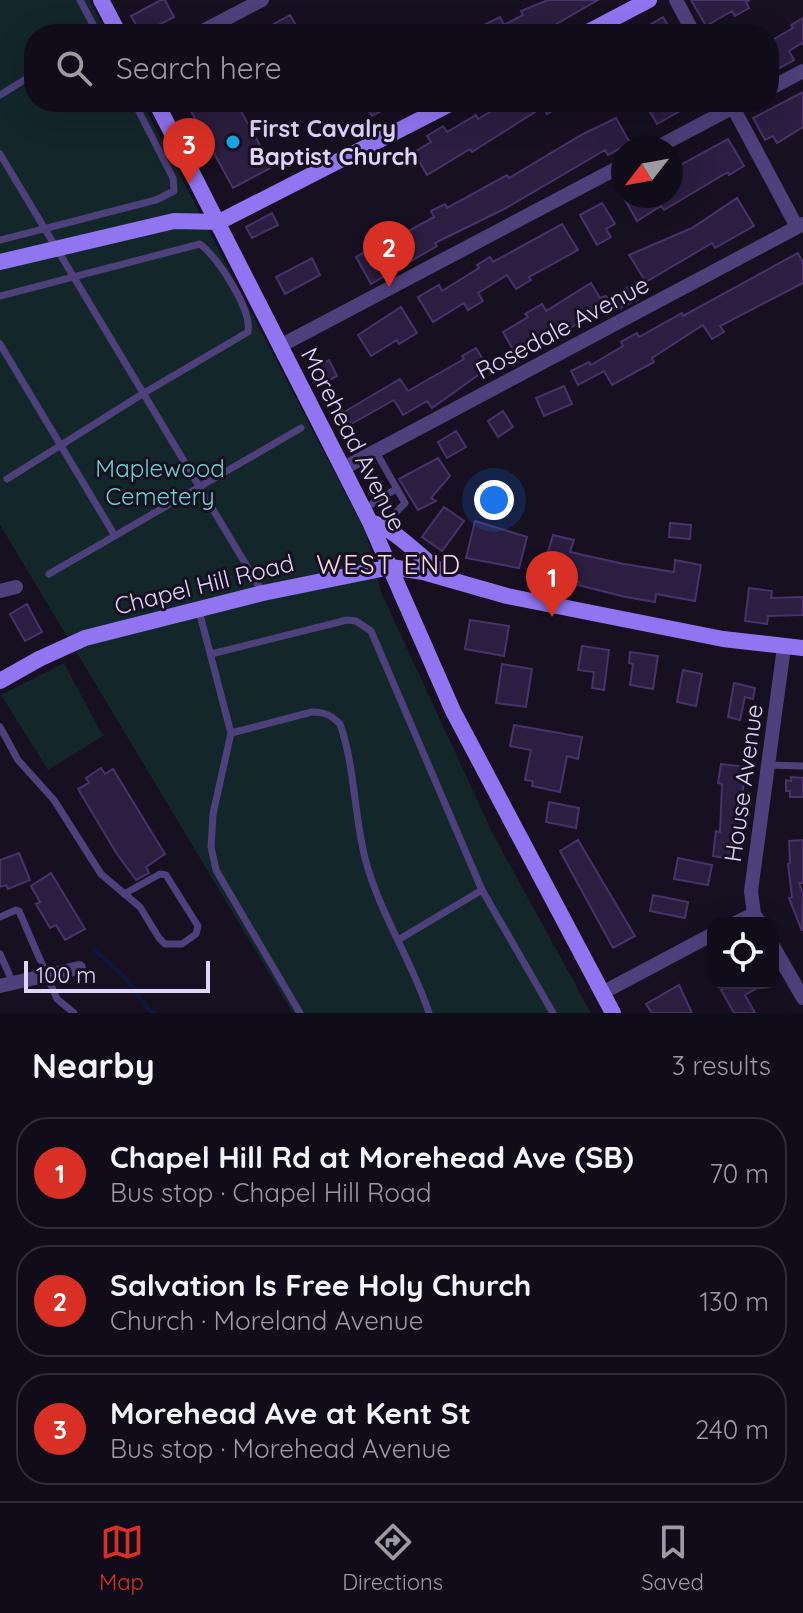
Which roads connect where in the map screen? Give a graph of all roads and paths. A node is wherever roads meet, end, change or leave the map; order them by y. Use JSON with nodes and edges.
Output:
{"nodes":[{"id":1,"x":80,"y":0,"type":"edge"},
{"id":2,"x":101,"y":0,"type":"edge"},
{"id":3,"x":262,"y":0,"type":"edge"},
{"id":4,"x":649,"y":0,"type":"edge"},
{"id":5,"x":676,"y":0,"type":"edge"},
{"id":6,"x":93,"y":24,"type":"edge"},
{"id":7,"x":114,"y":24,"type":"edge"},
{"id":8,"x":216,"y":24,"type":"edge"},
{"id":9,"x":603,"y":24,"type":"edge"},
{"id":10,"x":689,"y":24,"type":"edge"},
{"id":11,"x":803,"y":71,"type":"edge"},
{"id":12,"x":24,"y":80,"type":"edge"},
{"id":13,"x":779,"y":84,"type":"edge"},
{"id":14,"x":0,"y":95,"type":"edge"},
{"id":15,"x":139,"y":112,"type":"edge"},
{"id":16,"x":161,"y":112,"type":"edge"},
{"id":17,"x":434,"y":112,"type":"edge"},
{"id":18,"x":721,"y":112,"type":"edge"},
{"id":19,"x":739,"y":112,"type":"edge"},
{"id":20,"x":678,"y":136,"type":"edge"},
{"id":21,"x":0,"y":154,"type":"edge"},
{"id":22,"x":611,"y":171,"type":"edge"},
{"id":23,"x":219,"y":222,"type":"junction"},
{"id":24,"x":800,"y":225,"type":"edge"},
{"id":25,"x":44,"y":227,"type":"junction"},
{"id":26,"x":0,"y":240,"type":"edge"},
{"id":27,"x":57,"y":249,"type":"junction"},
{"id":28,"x":0,"y":262,"type":"edge"},
{"id":29,"x":72,"y":277,"type":"junction"},
{"id":30,"x":0,"y":296,"type":"edge"},
{"id":31,"x":0,"y":344,"type":"edge"},
{"id":32,"x":280,"y":346,"type":"junction"},
{"id":33,"x":144,"y":393,"type":"junction"},
{"id":34,"x":301,"y":428,"type":"dead end"},
{"id":35,"x":61,"y":446,"type":"junction"},
{"id":36,"x":376,"y":452,"type":"junction"},
{"id":37,"x":342,"y":469,"type":"junction"},
{"id":38,"x":7,"y":479,"type":"dead end"},
{"id":39,"x":199,"y":487,"type":"junction"},
{"id":40,"x":396,"y":489,"type":"junction"},
{"id":41,"x":373,"y":519,"type":"junction"},
{"id":42,"x":115,"y":536,"type":"junction"},
{"id":43,"x":391,"y":567,"type":"junction"},
{"id":44,"x":49,"y":574,"type":"dead end"},
{"id":45,"x":459,"y":584,"type":"junction"},
{"id":46,"x":16,"y":587,"type":"dead end"},
{"id":47,"x":0,"y":591,"type":"edge"},
{"id":48,"x":263,"y":593,"type":"junction"},
{"id":49,"x":198,"y":609,"type":"junction"},
{"id":50,"x":784,"y":647,"type":"junction"},
{"id":51,"x":803,"y":648,"type":"edge"},
{"id":52,"x":211,"y":654,"type":"junction"},
{"id":53,"x":0,"y":681,"type":"edge"},
{"id":54,"x":0,"y":727,"type":"edge"},
{"id":55,"x":231,"y":733,"type":"junction"},
{"id":56,"x":768,"y":765,"type":"junction"},
{"id":57,"x":803,"y":766,"type":"edge"},
{"id":58,"x":482,"y":890,"type":"junction"},
{"id":59,"x":124,"y":894,"type":"junction"},
{"id":60,"x":0,"y":917,"type":"edge"},
{"id":61,"x":757,"y":917,"type":"edge"},
{"id":62,"x":707,"y":937,"type":"edge"},
{"id":63,"x":398,"y":940,"type":"junction"},
{"id":64,"x":0,"y":954,"type":"edge"},
{"id":65,"x":779,"y":956,"type":"edge"},
{"id":66,"x":79,"y":968,"type":"dead end"},
{"id":67,"x":47,"y":975,"type":"junction"},
{"id":68,"x":6,"y":984,"type":"edge"},
{"id":69,"x":602,"y":993,"type":"junction"},
{"id":70,"x":803,"y":998,"type":"edge"},
{"id":71,"x":74,"y":1013,"type":"edge"},
{"id":72,"x":300,"y":1013,"type":"edge"},
{"id":73,"x":429,"y":1013,"type":"edge"},
{"id":74,"x":553,"y":1013,"type":"edge"},
{"id":75,"x":613,"y":1013,"type":"edge"}],
"edges":[{"from":1,"to":6,"type":"lane"},
{"from":2,"to":7,"type":"street"},
{"from":3,"to":8,"type":"street"},
{"from":4,"to":9,"type":"street"},
{"from":5,"to":10,"type":"street"},
{"from":11,"to":13,"type":"street"},
{"from":12,"to":14,"type":"lane"},
{"from":15,"to":25,"type":"lane"},
{"from":16,"to":23,"type":"street","name":"Morehead Avenue"},
{"from":17,"to":23,"type":"street"},
{"from":18,"to":20,"type":"street"},
{"from":19,"to":24,"type":"street"},
{"from":21,"to":25,"type":"lane"},
{"from":22,"to":32,"type":"street"},
{"from":23,"to":27,"type":"street"},
{"from":23,"to":32,"type":"street","name":"Morehead Avenue"},
{"from":24,"to":36,"type":"street","name":"Rosedale Avenue"},
{"from":25,"to":26,"type":"lane"},
{"from":25,"to":27,"type":"lane"},
{"from":27,"to":28,"type":"street"},
{"from":27,"to":29,"type":"lane"},
{"from":29,"to":30,"type":"lane"},
{"from":29,"to":33,"type":"lane"},
{"from":29,"to":33,"type":"lane"},
{"from":31,"to":35,"type":"lane"},
{"from":32,"to":37,"type":"street","name":"Morehead Avenue"},
{"from":33,"to":35,"type":"lane"},
{"from":33,"to":39,"type":"lane"},
{"from":34,"to":39,"type":"lane"},
{"from":35,"to":38,"type":"lane"},
{"from":35,"to":42,"type":"lane"},
{"from":36,"to":37,"type":"street","name":"Rosedale Avenue"},
{"from":36,"to":40,"type":"lane"},
{"from":37,"to":41,"type":"street","name":"Morehead Avenue"},
{"from":39,"to":42,"type":"lane"},
{"from":39,"to":48,"type":"lane"},
{"from":40,"to":41,"type":"lane"},
{"from":40,"to":41,"type":"lane"},
{"from":41,"to":43,"type":"street","name":"Morehead Avenue"},
{"from":41,"to":45,"type":"street"},
{"from":42,"to":44,"type":"lane"},
{"from":43,"to":45,"type":"street","name":"Chapel Hill Road"},
{"from":43,"to":48,"type":"street","name":"Chapel Hill Road"},
{"from":43,"to":69,"type":"street","name":"Morehead Avenue"},
{"from":45,"to":50,"type":"street","name":"Chapel Hill Road"},
{"from":46,"to":47,"type":"street"},
{"from":48,"to":49,"type":"street","name":"Chapel Hill Road"},
{"from":49,"to":52,"type":"lane"},
{"from":49,"to":53,"type":"street","name":"Chapel Hill Road"},
{"from":50,"to":51,"type":"street","name":"Chapel Hill Road"},
{"from":50,"to":56,"type":"street","name":"House Avenue"},
{"from":52,"to":55,"type":"lane"},
{"from":52,"to":58,"type":"lane"},
{"from":54,"to":59,"type":"lane"},
{"from":55,"to":63,"type":"lane"},
{"from":55,"to":72,"type":"lane"},
{"from":56,"to":57,"type":"lane"},
{"from":56,"to":61,"type":"street","name":"House Avenue"},
{"from":58,"to":63,"type":"lane"},
{"from":58,"to":74,"type":"lane"},
{"from":59,"to":59,"type":"lane"},
{"from":60,"to":67,"type":"lane"},
{"from":62,"to":69,"type":"street"},
{"from":63,"to":73,"type":"lane"},
{"from":64,"to":68,"type":"lane"},
{"from":65,"to":70,"type":"street"},
{"from":66,"to":67,"type":"street"},
{"from":67,"to":68,"type":"street"},
{"from":67,"to":71,"type":"lane"},
{"from":69,"to":75,"type":"street","name":"Morehead Avenue"}]}
